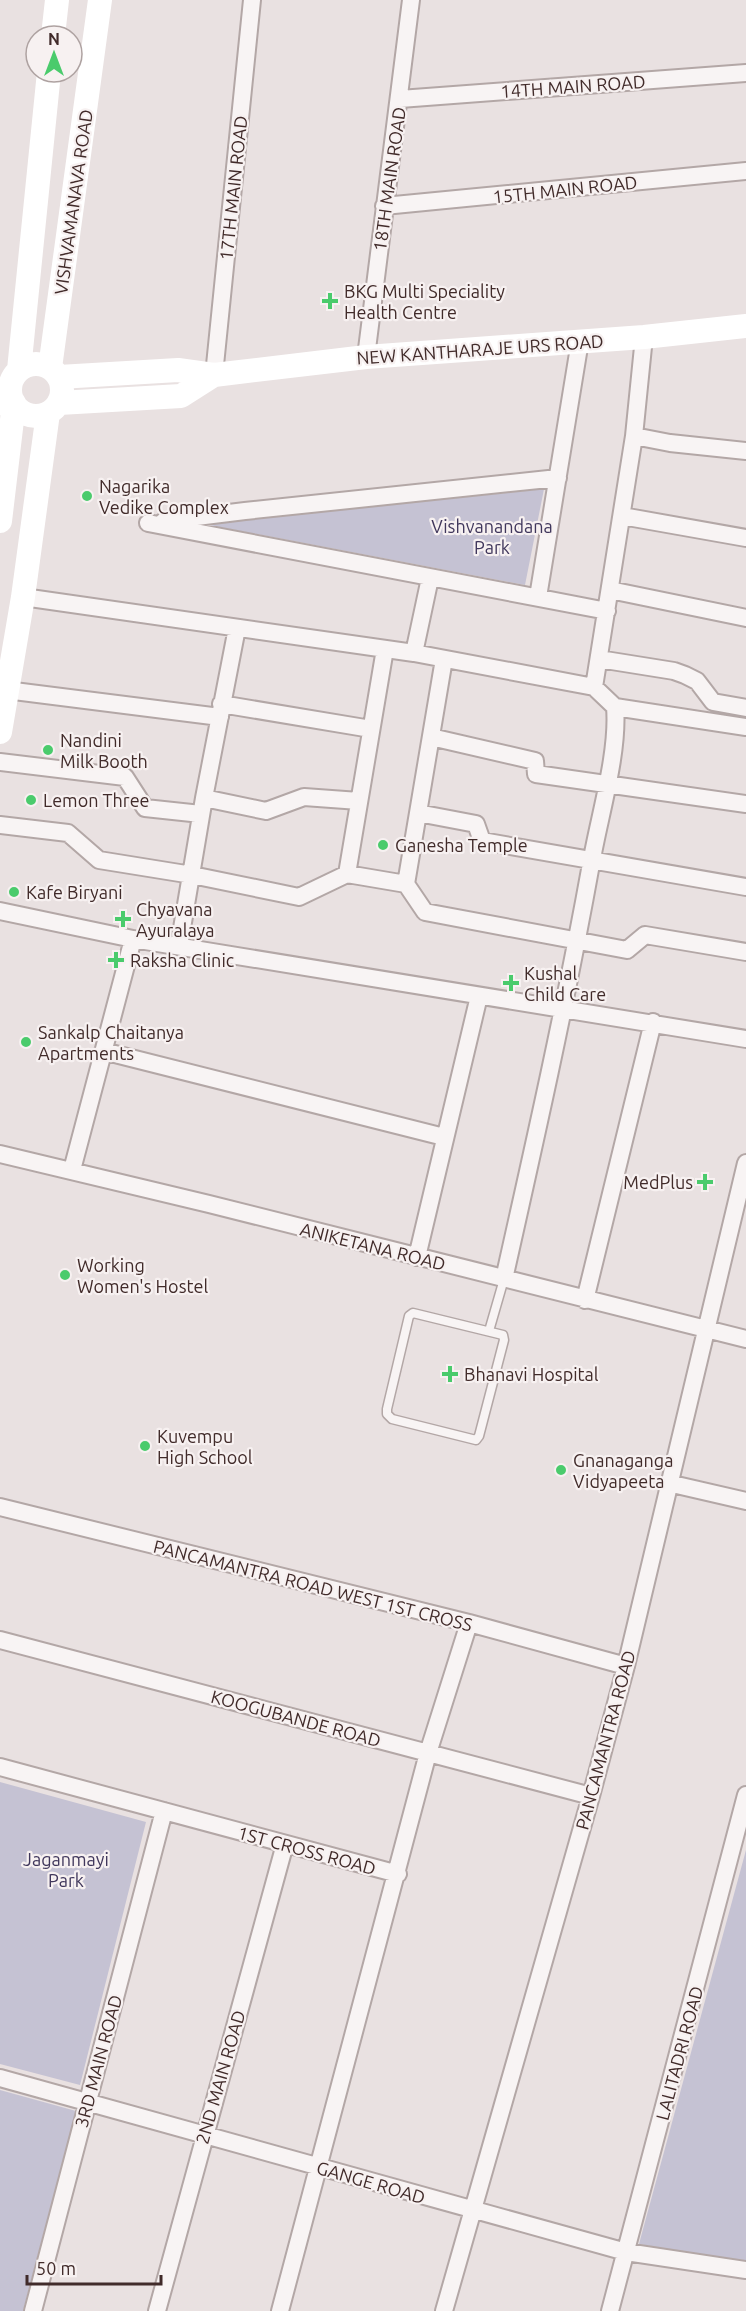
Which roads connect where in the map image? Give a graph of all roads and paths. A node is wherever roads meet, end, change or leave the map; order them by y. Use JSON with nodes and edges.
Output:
{"nodes":[{"id":1,"x":57,"y":0,"type":"edge"},
{"id":2,"x":100,"y":0,"type":"edge"},
{"id":3,"x":252,"y":0,"type":"edge"},
{"id":4,"x":411,"y":0,"type":"edge"},
{"id":5,"x":54,"y":24,"type":"edge"},
{"id":6,"x":746,"y":73,"type":"edge"},
{"id":7,"x":48,"y":84,"type":"edge"},
{"id":8,"x":399,"y":99,"type":"junction"},
{"id":9,"x":746,"y":171,"type":"edge"},
{"id":10,"x":384,"y":206,"type":"junction"},
{"id":11,"x":746,"y":326,"type":"edge"},
{"id":12,"x":644,"y":337,"type":"junction"},
{"id":13,"x":580,"y":341,"type":"junction"},
{"id":14,"x":366,"y":357,"type":"junction"},
{"id":15,"x":54,"y":372,"type":"junction"},
{"id":16,"x":214,"y":375,"type":"junction"},
{"id":17,"x":9,"y":390,"type":"edge"},
{"id":18,"x":53,"y":408,"type":"junction"},
{"id":19,"x":634,"y":436,"type":"junction"},
{"id":20,"x":746,"y":451,"type":"edge"},
{"id":21,"x":558,"y":478,"type":"junction"},
{"id":22,"x":622,"y":516,"type":"junction"},
{"id":23,"x":0,"y":521,"type":"edge"},
{"id":24,"x":746,"y":538,"type":"edge"},
{"id":25,"x":430,"y":578,"type":"junction"},
{"id":26,"x":610,"y":590,"type":"junction"},
{"id":27,"x":23,"y":597,"type":"junction"},
{"id":28,"x":538,"y":597,"type":"junction"},
{"id":29,"x":607,"y":611,"type":"junction"},
{"id":30,"x":746,"y":618,"type":"edge"},
{"id":31,"x":237,"y":628,"type":"junction"},
{"id":32,"x":385,"y":649,"type":"junction"},
{"id":33,"x":414,"y":653,"type":"junction"},
{"id":34,"x":444,"y":659,"type":"junction"},
{"id":35,"x":599,"y":659,"type":"junction"},
{"id":36,"x":594,"y":687,"type":"junction"},
{"id":37,"x":6,"y":690,"type":"junction"},
{"id":38,"x":615,"y":707,"type":"junction"},
{"id":39,"x":746,"y":708,"type":"edge"},
{"id":40,"x":221,"y":711,"type":"junction"},
{"id":41,"x":746,"y":727,"type":"edge"},
{"id":42,"x":371,"y":729,"type":"junction"},
{"id":43,"x":0,"y":732,"type":"edge"},
{"id":44,"x":431,"y":737,"type":"junction"},
{"id":45,"x":0,"y":762,"type":"edge"},
{"id":46,"x":606,"y":785,"type":"junction"},
{"id":47,"x":359,"y":801,"type":"junction"},
{"id":48,"x":746,"y":804,"type":"edge"},
{"id":49,"x":203,"y":806,"type":"junction"},
{"id":50,"x":418,"y":813,"type":"junction"},
{"id":51,"x":0,"y":825,"type":"edge"},
{"id":52,"x":591,"y":860,"type":"junction"},
{"id":53,"x":347,"y":874,"type":"junction"},
{"id":54,"x":192,"y":875,"type":"junction"},
{"id":55,"x":406,"y":884,"type":"junction"},
{"id":56,"x":746,"y":887,"type":"edge"},
{"id":57,"x":0,"y":911,"type":"edge"},
{"id":58,"x":133,"y":939,"type":"junction"},
{"id":59,"x":577,"y":940,"type":"junction"},
{"id":60,"x":179,"y":946,"type":"junction"},
{"id":61,"x":746,"y":952,"type":"edge"},
{"id":62,"x":479,"y":996,"type":"junction"},
{"id":63,"x":564,"y":1008,"type":"junction"},
{"id":64,"x":653,"y":1022,"type":"junction"},
{"id":65,"x":746,"y":1039,"type":"edge"},
{"id":66,"x":104,"y":1051,"type":"junction"},
{"id":67,"x":444,"y":1137,"type":"junction"},
{"id":68,"x":0,"y":1154,"type":"edge"},
{"id":69,"x":746,"y":1163,"type":"edge"},
{"id":70,"x":72,"y":1170,"type":"junction"},
{"id":71,"x":417,"y":1257,"type":"junction"},
{"id":72,"x":504,"y":1279,"type":"junction"},
{"id":73,"x":585,"y":1300,"type":"junction"},
{"id":74,"x":705,"y":1329,"type":"junction"},
{"id":75,"x":489,"y":1331,"type":"junction"},
{"id":76,"x":746,"y":1339,"type":"edge"},
{"id":77,"x":668,"y":1483,"type":"junction"},
{"id":78,"x":746,"y":1502,"type":"edge"},
{"id":79,"x":0,"y":1507,"type":"edge"},
{"id":80,"x":469,"y":1623,"type":"junction"},
{"id":81,"x":0,"y":1640,"type":"edge"},
{"id":82,"x":626,"y":1666,"type":"junction"},
{"id":83,"x":428,"y":1753,"type":"junction"},
{"id":84,"x":0,"y":1767,"type":"edge"},
{"id":85,"x":746,"y":1795,"type":"edge"},
{"id":86,"x":591,"y":1796,"type":"junction"},
{"id":87,"x":164,"y":1811,"type":"junction"},
{"id":88,"x":285,"y":1844,"type":"junction"},
{"id":89,"x":398,"y":1874,"type":"junction"},
{"id":90,"x":0,"y":2078,"type":"edge"},
{"id":91,"x":88,"y":2102,"type":"junction"},
{"id":92,"x":204,"y":2133,"type":"junction"},
{"id":93,"x":319,"y":2167,"type":"junction"},
{"id":94,"x":472,"y":2210,"type":"junction"},
{"id":95,"x":626,"y":2252,"type":"junction"},
{"id":96,"x":746,"y":2270,"type":"edge"},
{"id":97,"x":33,"y":2311,"type":"edge"},
{"id":98,"x":157,"y":2311,"type":"edge"},
{"id":99,"x":280,"y":2311,"type":"edge"},
{"id":100,"x":444,"y":2311,"type":"edge"},
{"id":101,"x":610,"y":2311,"type":"edge"}],
"edges":[{"from":1,"to":5,"type":"main road"},
{"from":2,"to":15,"type":"main road","name":"VISHVAMANAVA ROAD"},
{"from":3,"to":16,"type":"street","name":"17TH MAIN ROAD"},
{"from":4,"to":8,"type":"street","name":"18TH MAIN ROAD"},
{"from":6,"to":8,"type":"street","name":"14TH MAIN ROAD"},
{"from":7,"to":17,"type":"main road","name":"VISHVAMANAVA ROAD"},
{"from":8,"to":10,"type":"street","name":"18TH MAIN ROAD"},
{"from":9,"to":10,"type":"street","name":"15TH MAIN ROAD"},
{"from":10,"to":14,"type":"street","name":"18TH MAIN ROAD"},
{"from":11,"to":12,"type":"main road","name":"NEW KANTHARAJE URS ROAD"},
{"from":12,"to":13,"type":"main road","name":"NEW KANTHARAJE URS ROAD"},
{"from":12,"to":19,"type":"street"},
{"from":13,"to":14,"type":"main road","name":"NEW KANTHARAJE URS ROAD"},
{"from":13,"to":21,"type":"street"},
{"from":14,"to":16,"type":"main road","name":"NEW KANTHARAJE URS ROAD"},
{"from":15,"to":16,"type":"main road","name":"NEW KANTHARAJE URS ROAD"},
{"from":15,"to":17,"type":"main road"},
{"from":15,"to":18,"type":"main road"},
{"from":16,"to":18,"type":"main road","name":"NEW KANTHARAJE URS ROAD"},
{"from":17,"to":18,"type":"main road"},
{"from":17,"to":23,"type":"main road","name":"VISHVAMANAVA ROAD"},
{"from":18,"to":27,"type":"main road"},
{"from":19,"to":20,"type":"street"},
{"from":19,"to":22,"type":"street"},
{"from":21,"to":25,"type":"street"},
{"from":21,"to":28,"type":"street"},
{"from":22,"to":24,"type":"street"},
{"from":22,"to":26,"type":"street"},
{"from":25,"to":28,"type":"street"},
{"from":25,"to":33,"type":"street"},
{"from":26,"to":29,"type":"street"},
{"from":26,"to":30,"type":"street"},
{"from":27,"to":31,"type":"street"},
{"from":27,"to":37,"type":"main road"},
{"from":28,"to":29,"type":"street"},
{"from":29,"to":35,"type":"street"},
{"from":31,"to":32,"type":"street"},
{"from":31,"to":40,"type":"street"},
{"from":32,"to":33,"type":"street"},
{"from":32,"to":42,"type":"street"},
{"from":33,"to":34,"type":"street"},
{"from":34,"to":36,"type":"street"},
{"from":34,"to":44,"type":"street"},
{"from":35,"to":36,"type":"street"},
{"from":35,"to":39,"type":"street"},
{"from":36,"to":38,"type":"street"},
{"from":37,"to":40,"type":"street"},
{"from":37,"to":43,"type":"main road"},
{"from":38,"to":41,"type":"street"},
{"from":38,"to":46,"type":"street"},
{"from":40,"to":42,"type":"street"},
{"from":40,"to":49,"type":"street"},
{"from":42,"to":47,"type":"street"},
{"from":44,"to":46,"type":"street"},
{"from":44,"to":50,"type":"street"},
{"from":45,"to":49,"type":"street"},
{"from":46,"to":48,"type":"street"},
{"from":46,"to":52,"type":"street"},
{"from":47,"to":49,"type":"street"},
{"from":47,"to":53,"type":"street"},
{"from":49,"to":54,"type":"street"},
{"from":50,"to":52,"type":"street"},
{"from":50,"to":55,"type":"street"},
{"from":51,"to":54,"type":"street"},
{"from":52,"to":56,"type":"street"},
{"from":52,"to":59,"type":"street"},
{"from":53,"to":54,"type":"street"},
{"from":53,"to":55,"type":"street"},
{"from":54,"to":60,"type":"street"},
{"from":55,"to":59,"type":"street"},
{"from":57,"to":58,"type":"street"},
{"from":58,"to":60,"type":"street"},
{"from":58,"to":66,"type":"street"},
{"from":59,"to":61,"type":"street"},
{"from":59,"to":63,"type":"street"},
{"from":60,"to":62,"type":"street"},
{"from":62,"to":63,"type":"street"},
{"from":62,"to":67,"type":"street"},
{"from":63,"to":64,"type":"street"},
{"from":63,"to":72,"type":"street"},
{"from":64,"to":65,"type":"street"},
{"from":64,"to":73,"type":"street"},
{"from":66,"to":67,"type":"street"},
{"from":66,"to":70,"type":"street"},
{"from":67,"to":71,"type":"street"},
{"from":68,"to":70,"type":"street","name":"ANIKETANA ROAD"},
{"from":69,"to":74,"type":"street","name":"PANCAMANTRA ROAD"},
{"from":70,"to":71,"type":"street","name":"ANIKETANA ROAD"},
{"from":71,"to":72,"type":"street","name":"ANIKETANA ROAD"},
{"from":72,"to":73,"type":"street","name":"ANIKETANA ROAD"},
{"from":72,"to":75,"type":"lane"},
{"from":73,"to":74,"type":"street","name":"ANIKETANA ROAD"},
{"from":74,"to":76,"type":"street","name":"ANIKETANA ROAD"},
{"from":74,"to":77,"type":"street","name":"PANCAMANTRA ROAD"},
{"from":75,"to":75,"type":"lane"},
{"from":77,"to":78,"type":"street"},
{"from":77,"to":82,"type":"street","name":"PANCAMANTRA ROAD"},
{"from":79,"to":80,"type":"street","name":"PANCAMANTRA ROAD WEST 1ST CROSS"},
{"from":80,"to":82,"type":"street","name":"PANCAMANTRA ROAD WEST 1ST CROSS"},
{"from":80,"to":83,"type":"street","name":"1ST CROSS ROAD"},
{"from":81,"to":83,"type":"street","name":"KOOGUBANDE ROAD"},
{"from":82,"to":86,"type":"street","name":"PANCAMANTRA ROAD"},
{"from":83,"to":86,"type":"street","name":"KOOGUBANDE ROAD"},
{"from":83,"to":89,"type":"street","name":"1ST CROSS ROAD"},
{"from":84,"to":87,"type":"street","name":"1ST CROSS ROAD"},
{"from":85,"to":95,"type":"street","name":"LALITADRI ROAD"},
{"from":86,"to":94,"type":"street","name":"PANCAMANTRA ROAD"},
{"from":87,"to":88,"type":"street","name":"1ST CROSS ROAD"},
{"from":87,"to":91,"type":"street","name":"3RD MAIN ROAD"},
{"from":88,"to":89,"type":"street","name":"1ST CROSS ROAD"},
{"from":88,"to":92,"type":"street","name":"2ND MAIN ROAD"},
{"from":89,"to":93,"type":"street"},
{"from":90,"to":91,"type":"street","name":"GANGE ROAD"},
{"from":91,"to":92,"type":"street","name":"GANGE ROAD"},
{"from":91,"to":97,"type":"street","name":"3RD MAIN ROAD"},
{"from":92,"to":93,"type":"street","name":"GANGE ROAD"},
{"from":92,"to":98,"type":"street","name":"2ND MAIN ROAD"},
{"from":93,"to":94,"type":"street","name":"GANGE ROAD"},
{"from":93,"to":99,"type":"street"},
{"from":94,"to":95,"type":"street","name":"GANGE ROAD"},
{"from":94,"to":100,"type":"street","name":"PANCAMANTRA ROAD"},
{"from":95,"to":96,"type":"street","name":"GANGE ROAD"},
{"from":95,"to":101,"type":"street","name":"LALITADRI ROAD"}]}
